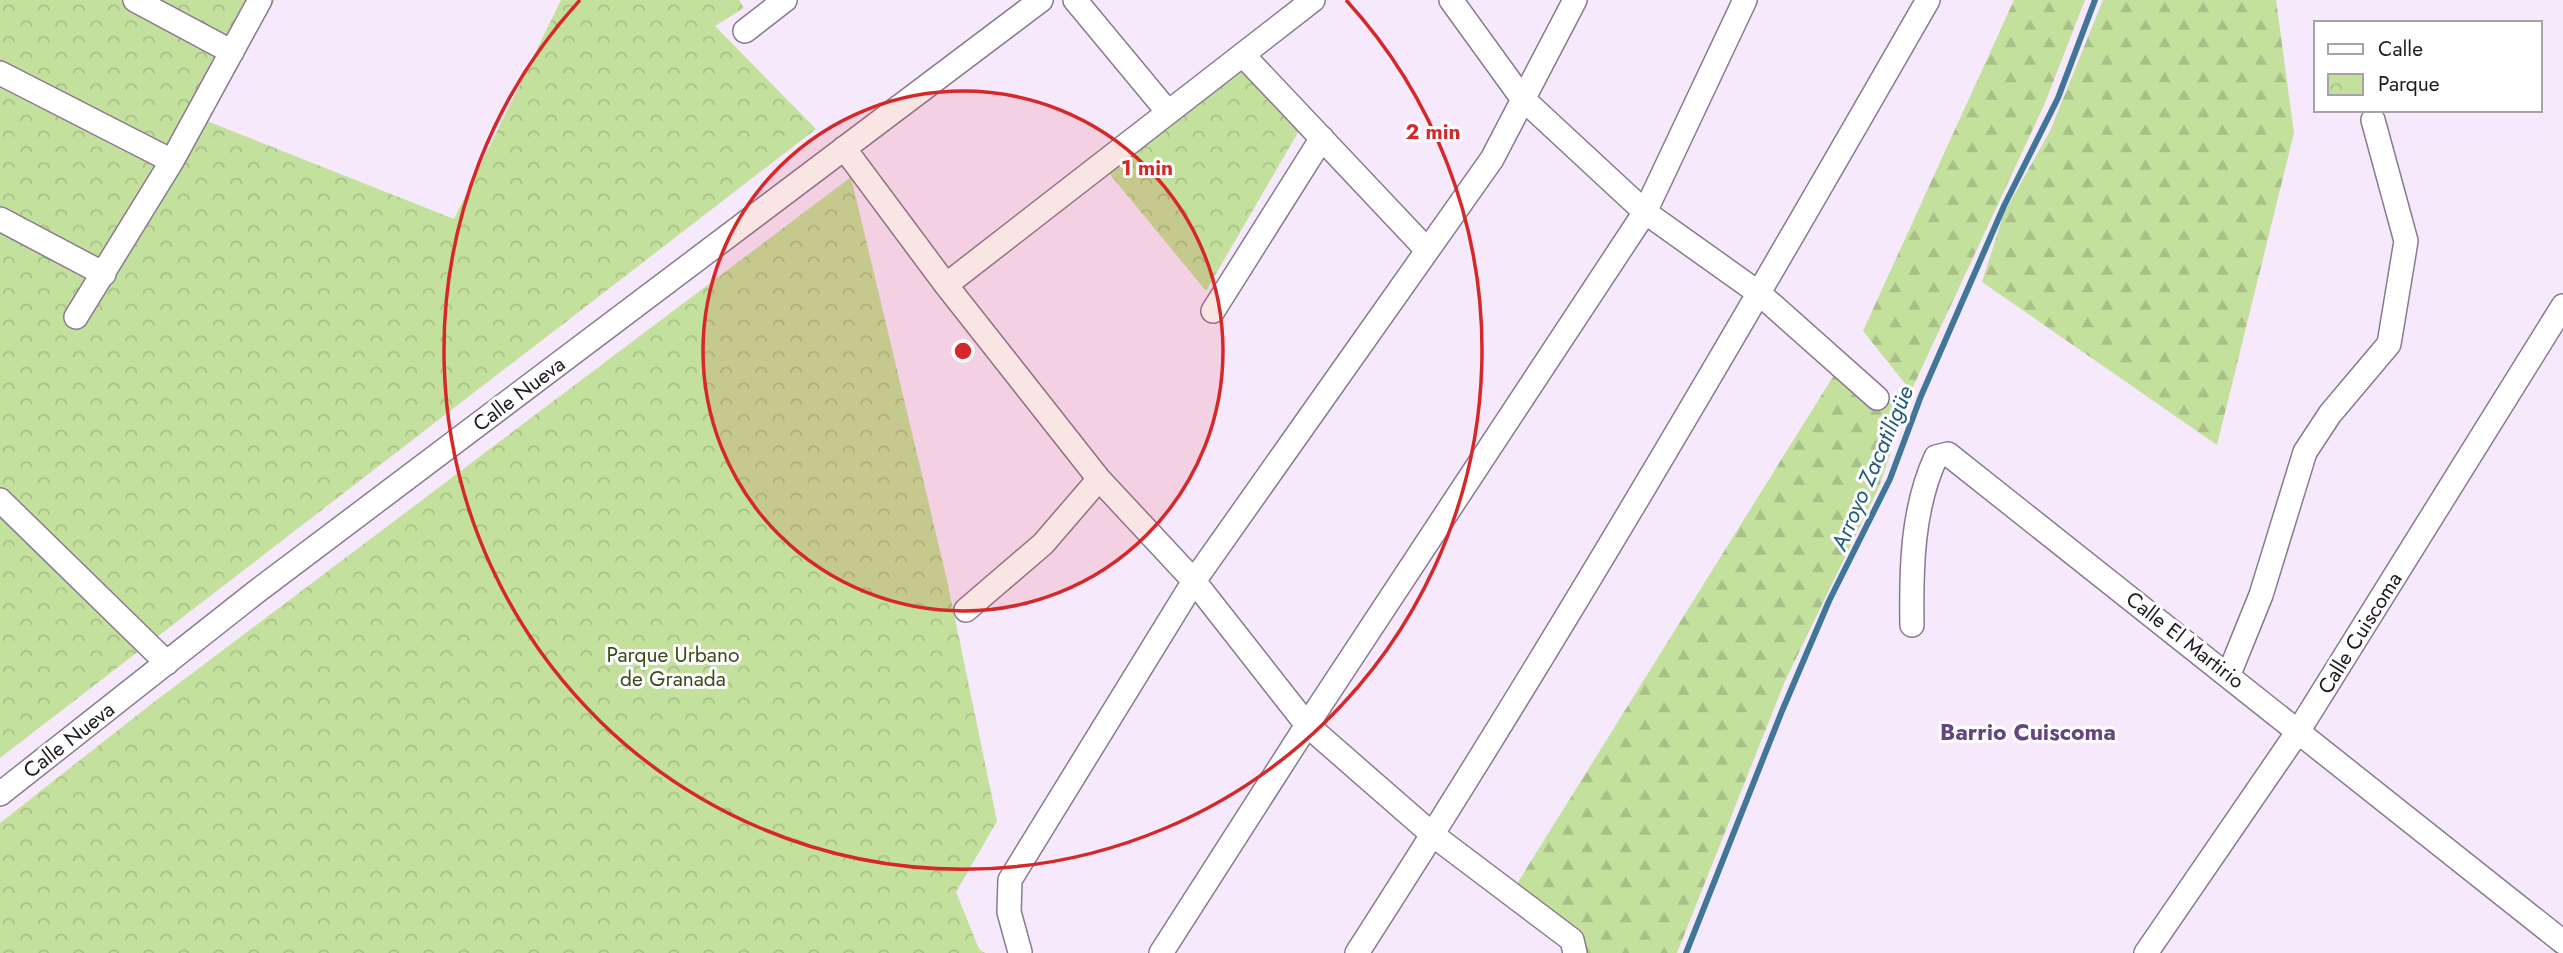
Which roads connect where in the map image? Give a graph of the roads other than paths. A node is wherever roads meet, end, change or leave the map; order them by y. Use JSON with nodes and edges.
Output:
{"nodes":[{"id":1,"x":135,"y":0,"type":"edge"},
{"id":2,"x":260,"y":0,"type":"edge"},
{"id":3,"x":785,"y":0,"type":"edge"},
{"id":4,"x":1041,"y":0,"type":"edge"},
{"id":5,"x":1075,"y":0,"type":"edge"},
{"id":6,"x":1313,"y":0,"type":"edge"},
{"id":7,"x":1451,"y":0,"type":"edge"},
{"id":8,"x":1575,"y":0,"type":"edge"},
{"id":9,"x":1745,"y":0,"type":"edge"},
{"id":10,"x":1928,"y":0,"type":"edge"},
{"id":11,"x":745,"y":31,"type":"dead end"},
{"id":12,"x":232,"y":52,"type":"junction"},
{"id":13,"x":1243,"y":55,"type":"junction"},
{"id":14,"x":0,"y":74,"type":"edge"},
{"id":15,"x":1522,"y":99,"type":"junction"},
{"id":16,"x":1168,"y":112,"type":"junction"},
{"id":17,"x":2373,"y":120,"type":"dead end"},
{"id":18,"x":1322,"y":138,"type":"junction"},
{"id":19,"x":844,"y":148,"type":"junction"},
{"id":20,"x":172,"y":161,"type":"junction"},
{"id":21,"x":1645,"y":212,"type":"junction"},
{"id":22,"x":0,"y":219,"type":"edge"},
{"id":23,"x":1427,"y":250,"type":"junction"},
{"id":24,"x":104,"y":274,"type":"junction"},
{"id":25,"x":946,"y":285,"type":"junction"},
{"id":26,"x":1760,"y":294,"type":"junction"},
{"id":27,"x":2563,"y":306,"type":"edge"},
{"id":28,"x":1213,"y":311,"type":"dead end"},
{"id":29,"x":76,"y":317,"type":"dead end"},
{"id":30,"x":1877,"y":398,"type":"dead end"},
{"id":31,"x":1099,"y":479,"type":"junction"},
{"id":32,"x":0,"y":500,"type":"edge"},
{"id":33,"x":1194,"y":582,"type":"junction"},
{"id":34,"x":966,"y":610,"type":"dead end"},
{"id":35,"x":1912,"y":625,"type":"dead end"},
{"id":36,"x":167,"y":663,"type":"junction"},
{"id":37,"x":2229,"y":674,"type":"junction"},
{"id":38,"x":1307,"y":725,"type":"junction"},
{"id":39,"x":2299,"y":730,"type":"junction"},
{"id":40,"x":0,"y":794,"type":"edge"},
{"id":41,"x":1433,"y":835,"type":"junction"},
{"id":42,"x":2563,"y":942,"type":"edge"},
{"id":43,"x":1020,"y":952,"type":"edge"},
{"id":44,"x":1161,"y":953,"type":"edge"},
{"id":45,"x":1357,"y":953,"type":"edge"},
{"id":46,"x":1575,"y":953,"type":"edge"},
{"id":47,"x":2146,"y":953,"type":"edge"}],
"edges":[{"from":1,"to":12,"type":"street"},
{"from":2,"to":12,"type":"street"},
{"from":3,"to":11,"type":"street"},
{"from":4,"to":19,"type":"street","name":"Calle Nueva"},
{"from":5,"to":16,"type":"street"},
{"from":6,"to":13,"type":"street"},
{"from":7,"to":15,"type":"street"},
{"from":8,"to":15,"type":"street"},
{"from":9,"to":21,"type":"street"},
{"from":10,"to":26,"type":"street"},
{"from":12,"to":20,"type":"street"},
{"from":13,"to":16,"type":"street"},
{"from":13,"to":18,"type":"street"},
{"from":14,"to":20,"type":"street"},
{"from":15,"to":21,"type":"street"},
{"from":15,"to":23,"type":"street"},
{"from":16,"to":25,"type":"street"},
{"from":17,"to":37,"type":"street"},
{"from":18,"to":23,"type":"street"},
{"from":18,"to":28,"type":"street"},
{"from":19,"to":25,"type":"street"},
{"from":19,"to":36,"type":"street","name":"Calle Nueva"},
{"from":20,"to":24,"type":"street"},
{"from":21,"to":26,"type":"street"},
{"from":21,"to":38,"type":"street"},
{"from":22,"to":24,"type":"street"},
{"from":23,"to":33,"type":"street"},
{"from":24,"to":29,"type":"street"},
{"from":25,"to":31,"type":"street"},
{"from":26,"to":30,"type":"street"},
{"from":26,"to":41,"type":"street"},
{"from":27,"to":39,"type":"street","name":"Calle Cuiscoma"},
{"from":31,"to":33,"type":"street"},
{"from":31,"to":34,"type":"street"},
{"from":32,"to":36,"type":"street"},
{"from":33,"to":38,"type":"street"},
{"from":33,"to":43,"type":"street"},
{"from":35,"to":37,"type":"street","name":"Calle El Martirio"},
{"from":36,"to":40,"type":"street","name":"Calle Nueva"},
{"from":37,"to":39,"type":"street","name":"Calle El Martirio"},
{"from":38,"to":41,"type":"street"},
{"from":38,"to":44,"type":"street"},
{"from":39,"to":42,"type":"street","name":"Calle El Martirio"},
{"from":39,"to":47,"type":"street","name":"Calle Cuiscoma"},
{"from":41,"to":45,"type":"street"},
{"from":41,"to":46,"type":"street"}]}
